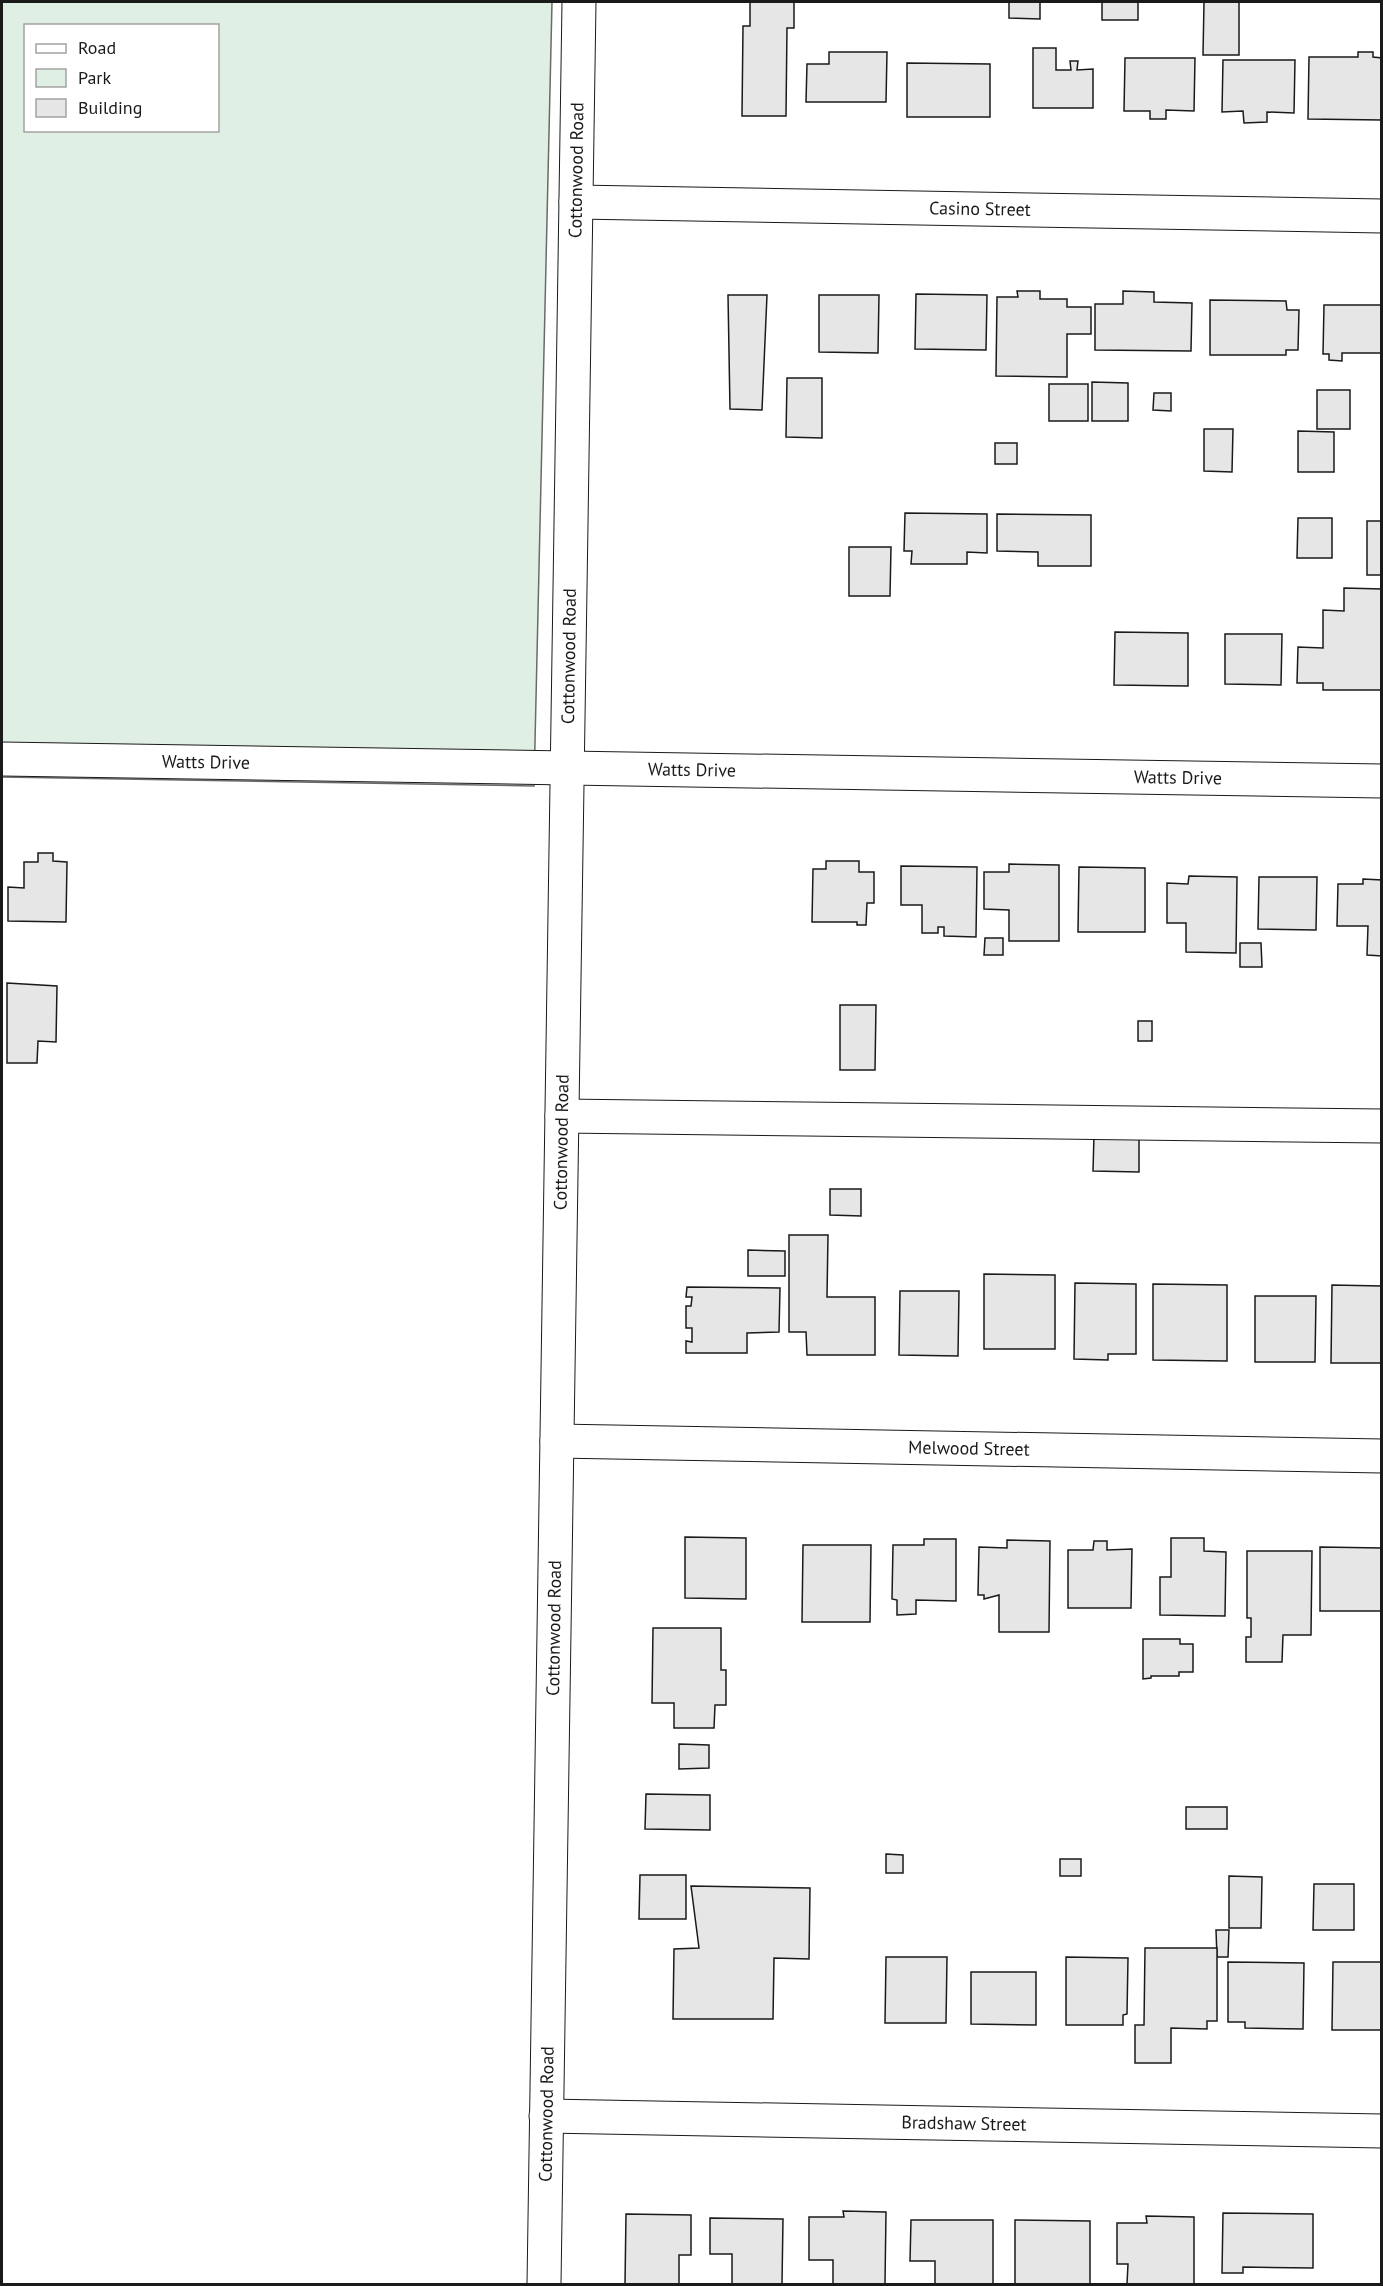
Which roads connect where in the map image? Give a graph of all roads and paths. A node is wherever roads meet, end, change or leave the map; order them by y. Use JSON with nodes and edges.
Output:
{"nodes":[{"id":1,"x":579,"y":2,"type":"edge"},
{"id":2,"x":576,"y":202,"type":"junction"},
{"id":3,"x":1382,"y":216,"type":"edge"},
{"id":4,"x":2,"y":759,"type":"edge"},
{"id":5,"x":567,"y":767,"type":"junction"},
{"id":6,"x":1382,"y":781,"type":"edge"},
{"id":7,"x":562,"y":1116,"type":"junction"},
{"id":8,"x":1382,"y":1126,"type":"edge"},
{"id":9,"x":557,"y":1442,"type":"junction"},
{"id":10,"x":1382,"y":1456,"type":"edge"},
{"id":11,"x":546,"y":2116,"type":"junction"},
{"id":12,"x":1382,"y":2131,"type":"edge"},
{"id":13,"x":544,"y":2284,"type":"edge"}],
"edges":[{"from":1,"to":2,"type":"street","name":"Cottonwood Road"},
{"from":2,"to":3,"type":"street","name":"Casino Street"},
{"from":2,"to":5,"type":"street","name":"Cottonwood Road"},
{"from":4,"to":5,"type":"street","name":"Watts Drive"},
{"from":5,"to":6,"type":"street","name":"Watts Drive"},
{"from":5,"to":7,"type":"street","name":"Cottonwood Road"},
{"from":7,"to":8,"type":"street"},
{"from":7,"to":9,"type":"street","name":"Cottonwood Road"},
{"from":9,"to":10,"type":"street","name":"Melwood Street"},
{"from":9,"to":11,"type":"street","name":"Cottonwood Road"},
{"from":11,"to":12,"type":"street","name":"Bradshaw Street"},
{"from":11,"to":13,"type":"street","name":"Cottonwood Road"}]}
